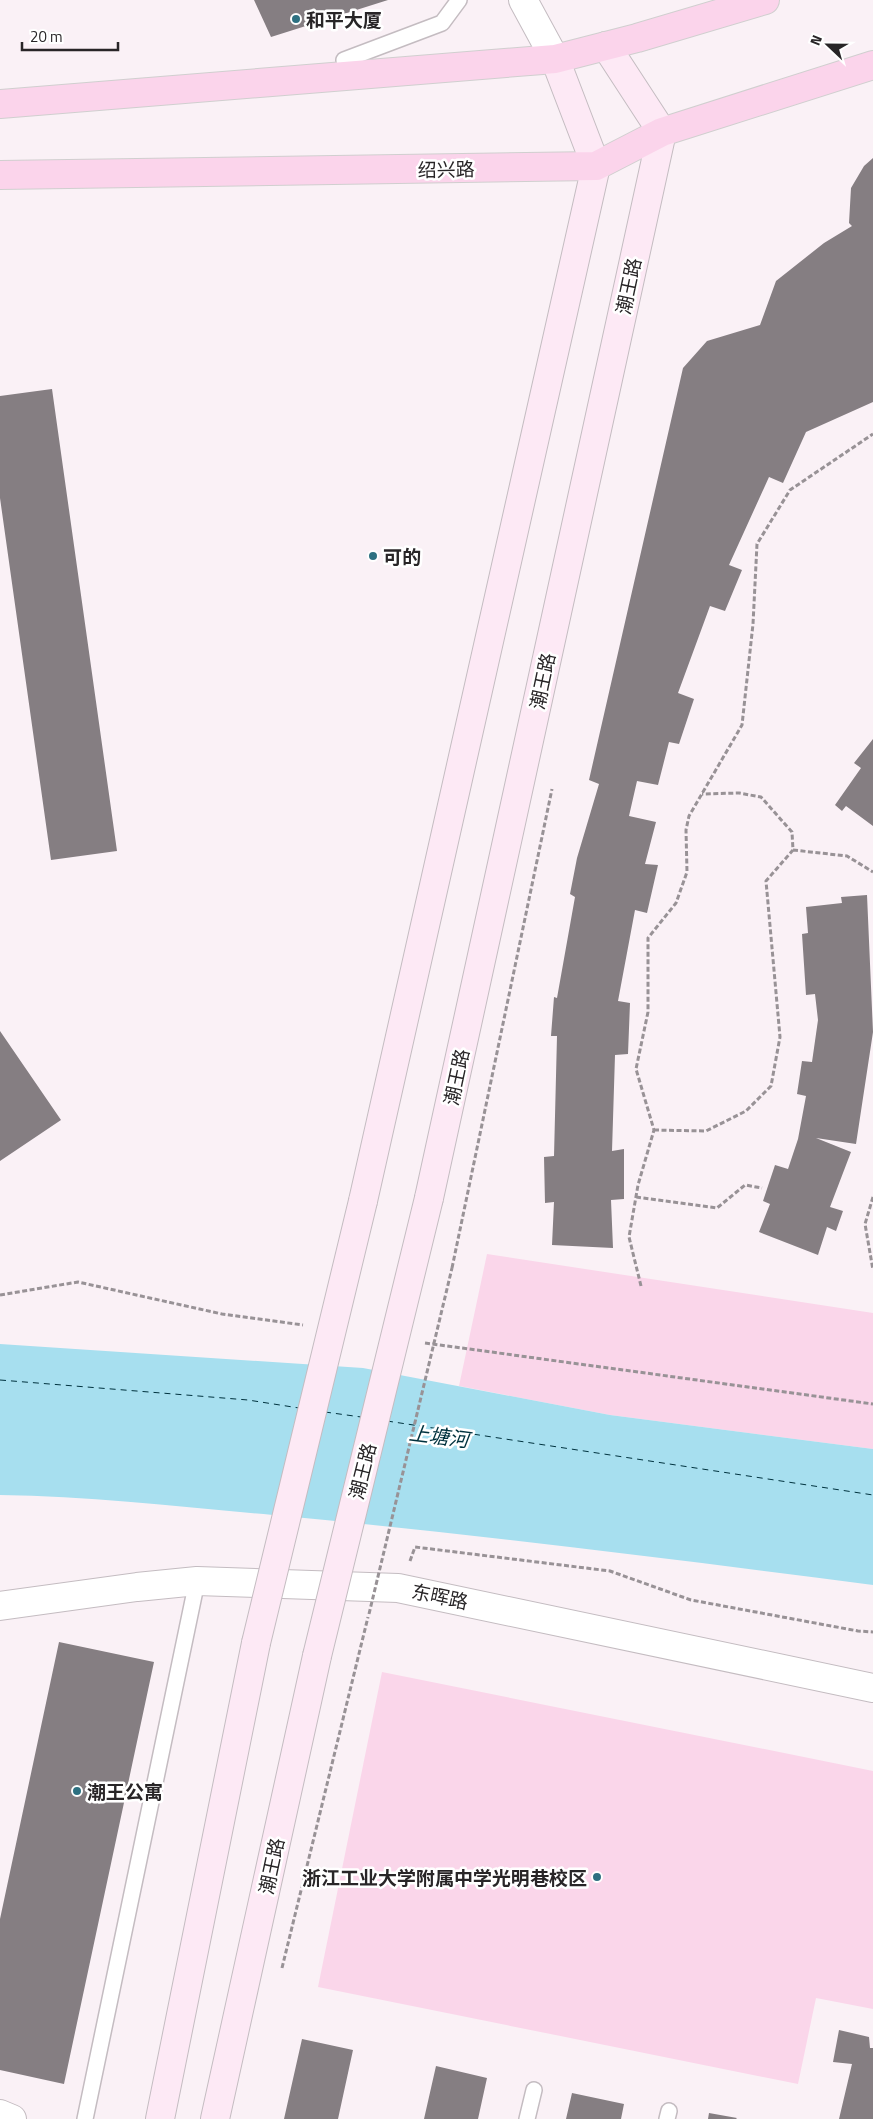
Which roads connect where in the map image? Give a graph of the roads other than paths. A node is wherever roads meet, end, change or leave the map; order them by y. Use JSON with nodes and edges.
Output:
{"nodes":[{"id":1,"x":459,"y":0,"type":"edge"},
{"id":2,"x":524,"y":0,"type":"edge"},
{"id":3,"x":765,"y":0,"type":"edge"},
{"id":4,"x":606,"y":46,"type":"junction"},
{"id":5,"x":555,"y":59,"type":"junction"},
{"id":6,"x":344,"y":60,"type":"dead end"},
{"id":7,"x":873,"y":66,"type":"edge"},
{"id":8,"x":0,"y":104,"type":"edge"},
{"id":9,"x":662,"y":132,"type":"junction"},
{"id":10,"x":596,"y":166,"type":"junction"},
{"id":11,"x":0,"y":175,"type":"edge"},
{"id":12,"x":197,"y":1581,"type":"junction"},
{"id":13,"x":0,"y":1606,"type":"edge"},
{"id":14,"x":873,"y":1688,"type":"edge"},
{"id":15,"x":534,"y":2090,"type":"dead end"},
{"id":16,"x":0,"y":2114,"type":"edge"},
{"id":17,"x":12,"y":2119,"type":"edge"},
{"id":18,"x":85,"y":2119,"type":"edge"},
{"id":19,"x":160,"y":2119,"type":"edge"},
{"id":20,"x":215,"y":2119,"type":"edge"},
{"id":21,"x":527,"y":2119,"type":"edge"}],
"edges":[{"from":1,"to":6,"type":"lane"},
{"from":2,"to":5,"type":"street"},
{"from":3,"to":4,"type":"main road"},
{"from":4,"to":5,"type":"main road"},
{"from":4,"to":9,"type":"main road"},
{"from":5,"to":8,"type":"main road"},
{"from":5,"to":10,"type":"main road"},
{"from":7,"to":9,"type":"main road","name":"绍兴路"},
{"from":9,"to":10,"type":"main road","name":"绍兴路"},
{"from":9,"to":20,"type":"main road","name":"潮王路","bridge":true},
{"from":10,"to":11,"type":"main road","name":"绍兴路"},
{"from":10,"to":19,"type":"main road","bridge":true},
{"from":12,"to":13,"type":"street","name":"东晖路"},
{"from":12,"to":14,"type":"street","name":"东晖路"},
{"from":12,"to":18,"type":"lane"},
{"from":15,"to":21,"type":"lane"},
{"from":16,"to":17,"type":"street"}]}
